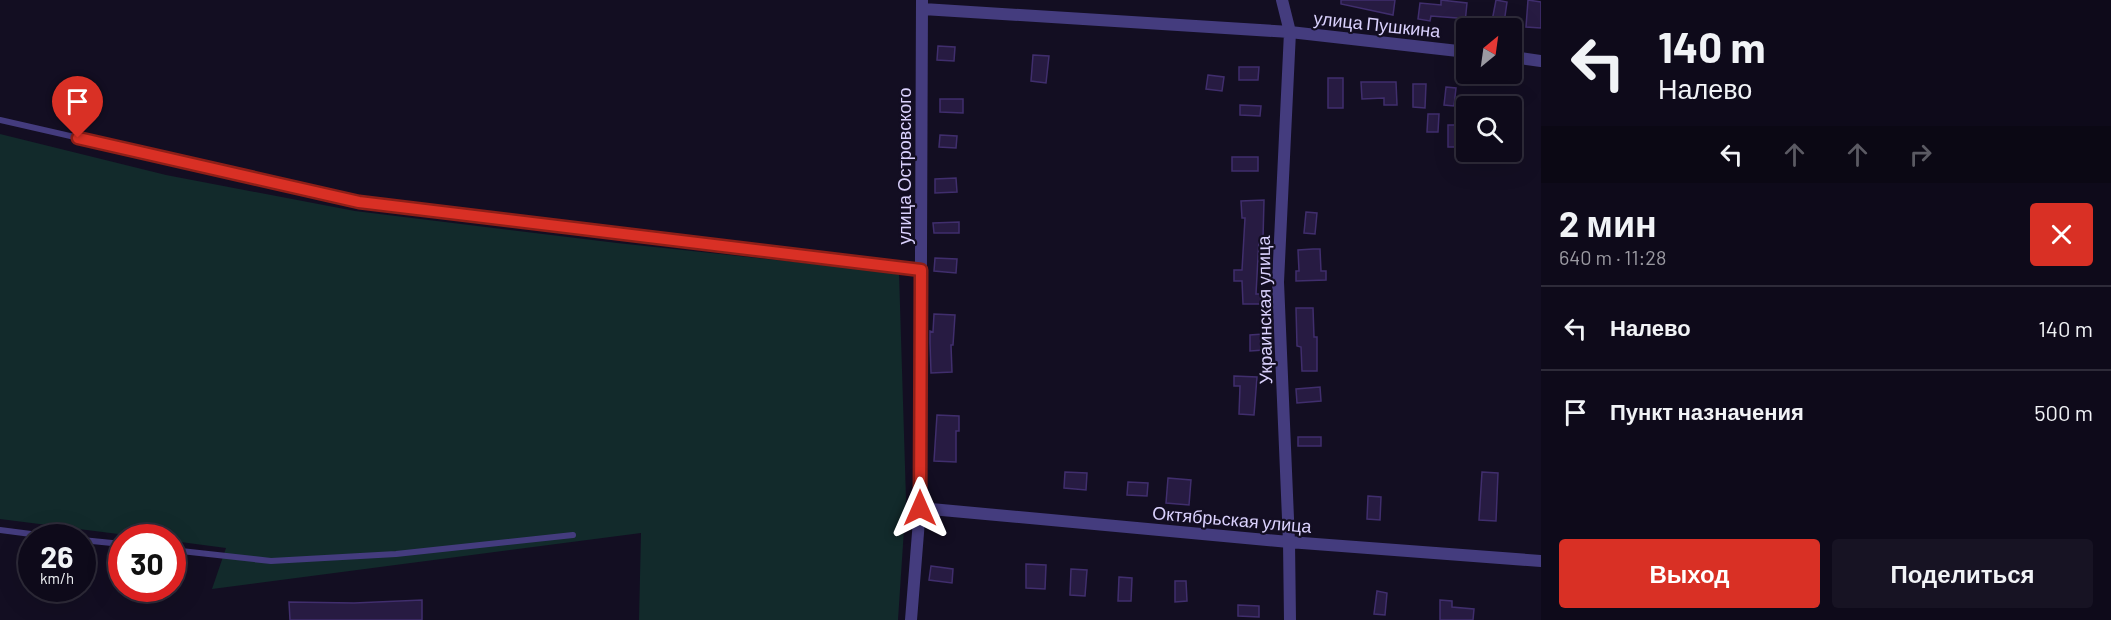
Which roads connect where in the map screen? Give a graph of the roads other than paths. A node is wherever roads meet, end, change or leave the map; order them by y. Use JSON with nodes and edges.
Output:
{"nodes":[{"id":1,"x":1282,"y":0,"type":"edge"},
{"id":2,"x":923,"y":5,"type":"edge"},
{"id":3,"x":1290,"y":32,"type":"junction"},
{"id":4,"x":1456,"y":51,"type":"edge"},
{"id":5,"x":1522,"y":58,"type":"edge"},
{"id":6,"x":1541,"y":61,"type":"edge"},
{"id":7,"x":0,"y":120,"type":"edge"},
{"id":8,"x":921,"y":270,"type":"junction"},
{"id":9,"x":920,"y":508,"type":"junction"},
{"id":10,"x":0,"y":530,"type":"edge"},
{"id":11,"x":18,"y":532,"type":"edge"},
{"id":12,"x":573,"y":535,"type":"dead end"},
{"id":13,"x":1289,"y":542,"type":"junction"},
{"id":14,"x":186,"y":552,"type":"edge"},
{"id":15,"x":1541,"y":561,"type":"edge"},
{"id":16,"x":911,"y":620,"type":"edge"},
{"id":17,"x":1290,"y":620,"type":"edge"}],
"edges":[{"from":1,"to":3,"type":"street","name":"Украинская улица"},
{"from":2,"to":3,"type":"street","name":"улица Пушкина"},
{"from":2,"to":8,"type":"street","name":"улица Островского"},
{"from":3,"to":4,"type":"street","name":"улица Пушкина"},
{"from":3,"to":13,"type":"street","name":"Украинская улица"},
{"from":5,"to":6,"type":"street"},
{"from":7,"to":8,"type":"lane"},
{"from":8,"to":9,"type":"street","name":"улица Островского"},
{"from":9,"to":13,"type":"street","name":"Октябрьская улица"},
{"from":9,"to":16,"type":"street","name":"улица Островского"},
{"from":10,"to":11,"type":"lane"},
{"from":12,"to":14,"type":"lane"},
{"from":13,"to":15,"type":"street","name":"Октябрьская улица"},
{"from":13,"to":17,"type":"street","name":"Украинская улица"}]}
